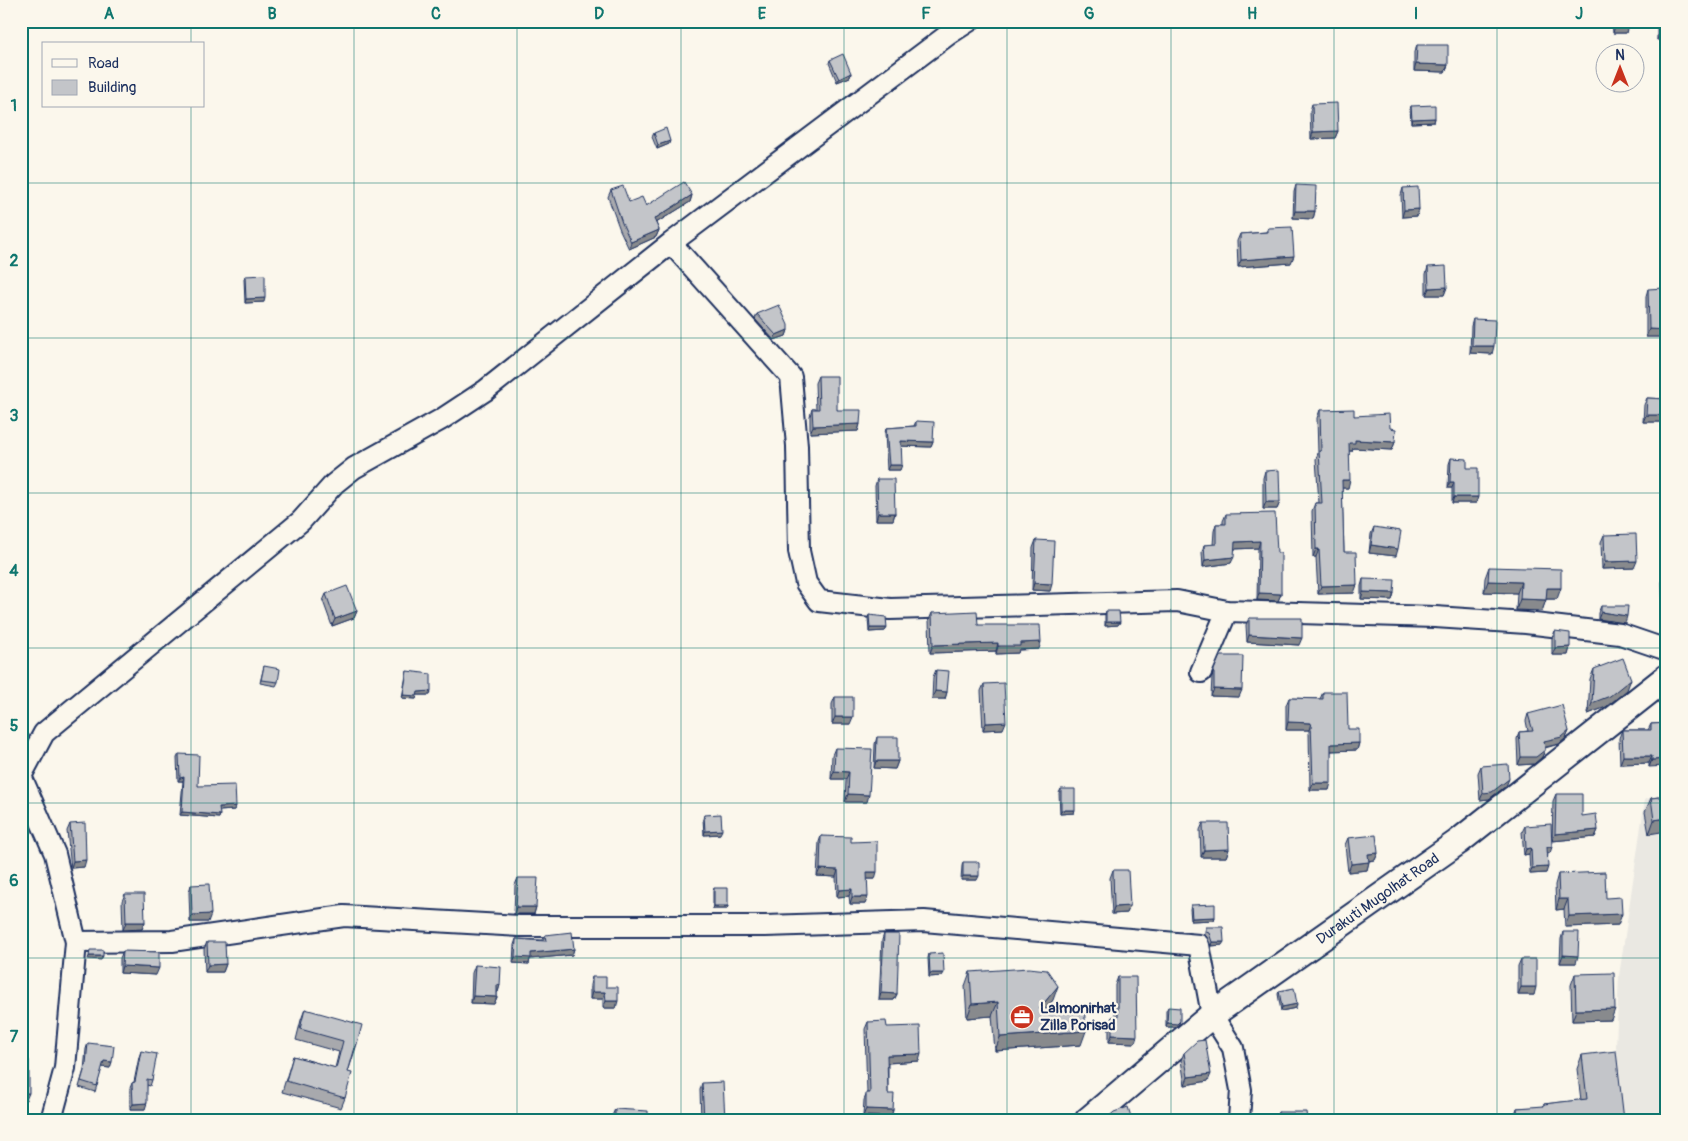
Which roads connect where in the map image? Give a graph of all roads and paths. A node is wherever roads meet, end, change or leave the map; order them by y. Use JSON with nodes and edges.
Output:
{"nodes":[{"id":1,"x":969,"y":21,"type":"edge"},
{"id":2,"x":947,"y":28,"type":"edge"},
{"id":3,"x":671,"y":243,"type":"junction"},
{"id":4,"x":1228,"y":611,"type":"junction"},
{"id":5,"x":1667,"y":650,"type":"edge"},
{"id":6,"x":1201,"y":672,"type":"dead end"},
{"id":7,"x":1667,"y":677,"type":"edge"},
{"id":8,"x":21,"y":776,"type":"edge"},
{"id":9,"x":76,"y":942,"type":"junction"},
{"id":10,"x":1212,"y":1015,"type":"junction"},
{"id":11,"x":51,"y":1120,"type":"edge"},
{"id":12,"x":1088,"y":1120,"type":"edge"},
{"id":13,"x":1239,"y":1120,"type":"edge"}],
"edges":[{"from":1,"to":2,"type":"street"},
{"from":2,"to":3,"type":"street"},
{"from":3,"to":4,"type":"street"},
{"from":3,"to":8,"type":"street"},
{"from":4,"to":5,"type":"street"},
{"from":4,"to":6,"type":"street"},
{"from":7,"to":10,"type":"main road","name":"Durakuti Mugolhat Road"},
{"from":8,"to":9,"type":"street"},
{"from":9,"to":10,"type":"street"},
{"from":9,"to":11,"type":"street"},
{"from":10,"to":12,"type":"main road","name":"Durakuti Mugolhat Road"},
{"from":10,"to":13,"type":"street"}]}
